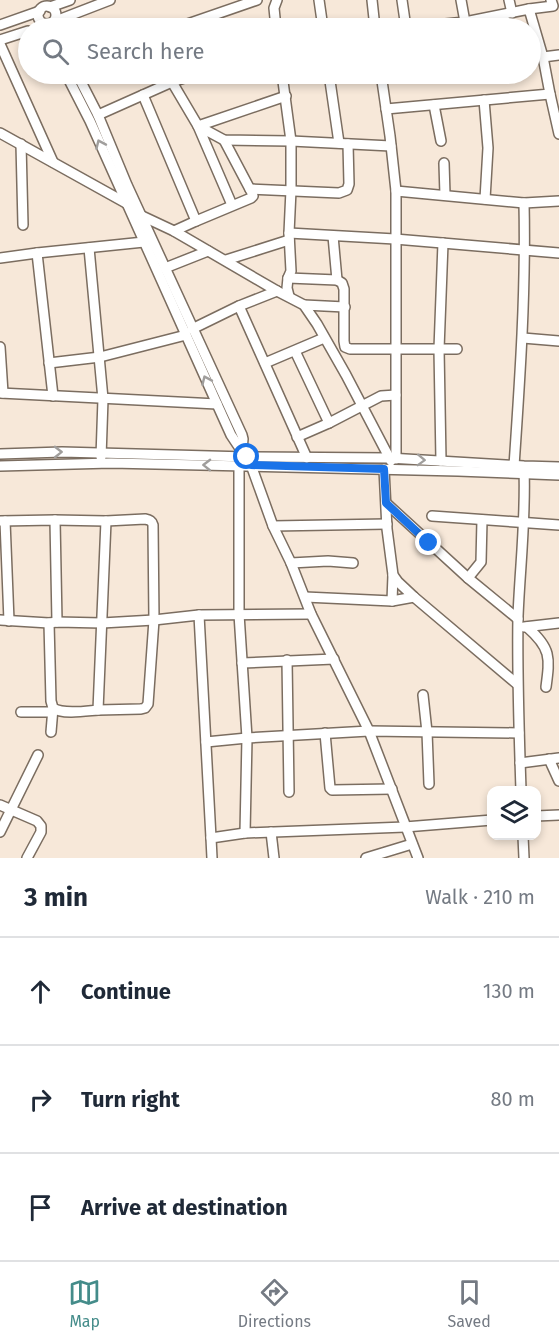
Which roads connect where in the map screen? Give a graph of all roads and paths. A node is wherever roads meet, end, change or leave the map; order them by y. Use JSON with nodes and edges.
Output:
{"nodes":[{"id":1,"x":70,"y":0,"type":"edge"},
{"id":2,"x":110,"y":0,"type":"edge"},
{"id":3,"x":256,"y":0,"type":"edge"},
{"id":4,"x":277,"y":0,"type":"edge"},
{"id":5,"x":319,"y":0,"type":"edge"},
{"id":6,"x":372,"y":0,"type":"edge"},
{"id":7,"x":402,"y":0,"type":"edge"},
{"id":8,"x":461,"y":0,"type":"edge"},
{"id":9,"x":509,"y":0,"type":"edge"},
{"id":10,"x":554,"y":4,"type":"edge"},
{"id":11,"x":44,"y":6,"type":"edge"},
{"id":12,"x":529,"y":9,"type":"junction"},
{"id":13,"x":512,"y":13,"type":"junction"},
{"id":14,"x":55,"y":18,"type":"edge"},
{"id":15,"x":66,"y":18,"type":"edge"},
{"id":16,"x":205,"y":18,"type":"edge"},
{"id":17,"x":275,"y":18,"type":"edge"},
{"id":18,"x":322,"y":18,"type":"edge"},
{"id":19,"x":374,"y":18,"type":"edge"},
{"id":20,"x":405,"y":18,"type":"edge"},
{"id":21,"x":464,"y":18,"type":"edge"},
{"id":22,"x":486,"y":18,"type":"edge"},
{"id":23,"x":532,"y":18,"type":"edge"},
{"id":24,"x":0,"y":25,"type":"edge"},
{"id":25,"x":18,"y":35,"type":"edge"},
{"id":26,"x":0,"y":42,"type":"edge"},
{"id":27,"x":541,"y":50,"type":"edge"},
{"id":28,"x":559,"y":55,"type":"edge"},
{"id":29,"x":543,"y":57,"type":"junction"},
{"id":30,"x":18,"y":83,"type":"edge"},
{"id":31,"x":19,"y":84,"type":"edge"},
{"id":32,"x":71,"y":84,"type":"edge"},
{"id":33,"x":82,"y":84,"type":"edge"},
{"id":34,"x":167,"y":84,"type":"edge"},
{"id":35,"x":173,"y":84,"type":"edge"},
{"id":36,"x":284,"y":84,"type":"edge"},
{"id":37,"x":331,"y":84,"type":"edge"},
{"id":38,"x":382,"y":84,"type":"edge"},
{"id":39,"x":550,"y":94,"type":"junction"},
{"id":40,"x":142,"y":95,"type":"junction"},
{"id":41,"x":286,"y":96,"type":"junction"},
{"id":42,"x":484,"y":100,"type":"junction"},
{"id":43,"x":434,"y":105,"type":"junction"},
{"id":44,"x":386,"y":109,"type":"junction"},
{"id":45,"x":98,"y":115,"type":"junction"},
{"id":46,"x":198,"y":126,"type":"junction"},
{"id":47,"x":0,"y":133,"type":"edge"},
{"id":48,"x":559,"y":134,"type":"edge"},
{"id":49,"x":224,"y":141,"type":"junction"},
{"id":50,"x":291,"y":141,"type":"junction"},
{"id":51,"x":441,"y":141,"type":"dead end"},
{"id":52,"x":344,"y":143,"type":"junction"},
{"id":53,"x":21,"y":144,"type":"junction"},
{"id":54,"x":391,"y":146,"type":"junction"},
{"id":55,"x":53,"y":162,"type":"junction"},
{"id":56,"x":444,"y":163,"type":"dead end"},
{"id":57,"x":250,"y":189,"type":"junction"},
{"id":58,"x":291,"y":190,"type":"junction"},
{"id":59,"x":396,"y":191,"type":"junction"},
{"id":60,"x":445,"y":195,"type":"junction"},
{"id":61,"x":484,"y":199,"type":"junction"},
{"id":62,"x":559,"y":201,"type":"edge"},
{"id":63,"x":126,"y":203,"type":"junction"},
{"id":64,"x":524,"y":203,"type":"junction"},
{"id":65,"x":232,"y":205,"type":"junction"},
{"id":66,"x":142,"y":216,"type":"junction"},
{"id":67,"x":196,"y":221,"type":"junction"},
{"id":68,"x":23,"y":225,"type":"dead end"},
{"id":69,"x":174,"y":231,"type":"junction"},
{"id":70,"x":333,"y":236,"type":"junction"},
{"id":71,"x":289,"y":237,"type":"junction"},
{"id":72,"x":395,"y":239,"type":"junction"},
{"id":73,"x":144,"y":242,"type":"junction"},
{"id":74,"x":443,"y":243,"type":"junction"},
{"id":75,"x":89,"y":248,"type":"junction"},
{"id":76,"x":208,"y":250,"type":"junction"},
{"id":77,"x":525,"y":250,"type":"junction"},
{"id":78,"x":37,"y":253,"type":"junction"},
{"id":79,"x":559,"y":253,"type":"edge"},
{"id":80,"x":0,"y":258,"type":"edge"},
{"id":81,"x":226,"y":261,"type":"junction"},
{"id":82,"x":165,"y":268,"type":"junction"},
{"id":83,"x":288,"y":278,"type":"junction"},
{"id":84,"x":337,"y":280,"type":"junction"},
{"id":85,"x":277,"y":291,"type":"junction"},
{"id":86,"x":289,"y":296,"type":"junction"},
{"id":87,"x":304,"y":305,"type":"junction"},
{"id":88,"x":239,"y":306,"type":"junction"},
{"id":89,"x":345,"y":307,"type":"junction"},
{"id":90,"x":189,"y":332,"type":"junction"},
{"id":91,"x":324,"y":338,"type":"junction"},
{"id":92,"x":523,"y":338,"type":"junction"},
{"id":93,"x":559,"y":341,"type":"edge"},
{"id":94,"x":0,"y":347,"type":"edge"},
{"id":95,"x":396,"y":349,"type":"junction"},
{"id":96,"x":439,"y":349,"type":"junction"},
{"id":97,"x":457,"y":349,"type":"dead end"},
{"id":98,"x":295,"y":351,"type":"junction"},
{"id":99,"x":99,"y":357,"type":"junction"},
{"id":100,"x":50,"y":363,"type":"junction"},
{"id":101,"x":265,"y":363,"type":"junction"},
{"id":102,"x":2,"y":393,"type":"edge"},
{"id":103,"x":396,"y":395,"type":"junction"},
{"id":104,"x":53,"y":396,"type":"junction"},
{"id":105,"x":104,"y":399,"type":"junction"},
{"id":106,"x":217,"y":404,"type":"junction"},
{"id":107,"x":363,"y":406,"type":"junction"},
{"id":108,"x":329,"y":423,"type":"junction"},
{"id":109,"x":297,"y":437,"type":"junction"},
{"id":110,"x":102,"y":453,"type":"junction"},
{"id":111,"x":0,"y":454,"type":"edge"},
{"id":112,"x":247,"y":458,"type":"junction"},
{"id":113,"x":307,"y":458,"type":"junction"},
{"id":114,"x":441,"y":461,"type":"junction"},
{"id":115,"x":393,"y":462,"type":"junction"},
{"id":116,"x":100,"y":463,"type":"junction"},
{"id":117,"x":239,"y":465,"type":"junction"},
{"id":118,"x":0,"y":466,"type":"edge"},
{"id":119,"x":559,"y":467,"type":"edge"},
{"id":120,"x":384,"y":469,"type":"junction"},
{"id":121,"x":521,"y":469,"type":"junction"},
{"id":122,"x":559,"y":475,"type":"edge"},
{"id":123,"x":386,"y":503,"type":"junction"},
{"id":124,"x":432,"y":516,"type":"dead end"},
{"id":125,"x":55,"y":520,"type":"junction"},
{"id":126,"x":482,"y":520,"type":"junction"},
{"id":127,"x":3,"y":521,"type":"edge"},
{"id":128,"x":106,"y":521,"type":"junction"},
{"id":129,"x":525,"y":522,"type":"junction"},
{"id":130,"x":387,"y":524,"type":"junction"},
{"id":131,"x":559,"y":525,"type":"edge"},
{"id":132,"x":273,"y":526,"type":"junction"},
{"id":133,"x":291,"y":563,"type":"junction"},
{"id":134,"x":353,"y":563,"type":"dead end"},
{"id":135,"x":393,"y":575,"type":"junction"},
{"id":136,"x":468,"y":578,"type":"junction"},
{"id":137,"x":305,"y":597,"type":"junction"},
{"id":138,"x":414,"y":597,"type":"junction"},
{"id":139,"x":392,"y":601,"type":"junction"},
{"id":140,"x":239,"y":614,"type":"junction"},
{"id":141,"x":311,"y":614,"type":"junction"},
{"id":142,"x":199,"y":615,"type":"junction"},
{"id":143,"x":154,"y":620,"type":"junction"},
{"id":144,"x":4,"y":621,"type":"edge"},
{"id":145,"x":53,"y":622,"type":"junction"},
{"id":146,"x":559,"y":622,"type":"edge"},
{"id":147,"x":102,"y":623,"type":"junction"},
{"id":148,"x":521,"y":625,"type":"junction"},
{"id":149,"x":334,"y":659,"type":"junction"},
{"id":150,"x":287,"y":660,"type":"junction"},
{"id":151,"x":242,"y":663,"type":"junction"},
{"id":152,"x":517,"y":684,"type":"junction"},
{"id":153,"x":546,"y":687,"type":"dead end"},
{"id":154,"x":423,"y":694,"type":"dead end"},
{"id":155,"x":52,"y":710,"type":"junction"},
{"id":156,"x":98,"y":710,"type":"junction"},
{"id":157,"x":21,"y":712,"type":"dead end"},
{"id":158,"x":369,"y":731,"type":"junction"},
{"id":159,"x":51,"y":732,"type":"dead end"},
{"id":160,"x":427,"y":732,"type":"junction"},
{"id":161,"x":325,"y":733,"type":"junction"},
{"id":162,"x":519,"y":733,"type":"junction"},
{"id":163,"x":289,"y":736,"type":"junction"},
{"id":164,"x":247,"y":738,"type":"junction"},
{"id":165,"x":206,"y":742,"type":"junction"},
{"id":166,"x":38,"y":755,"type":"dead end"},
{"id":167,"x":554,"y":758,"type":"edge"},
{"id":168,"x":520,"y":763,"type":"junction"},
{"id":169,"x":559,"y":781,"type":"edge"},
{"id":170,"x":429,"y":784,"type":"dead end"},
{"id":171,"x":520,"y":786,"type":"edge"},
{"id":172,"x":392,"y":789,"type":"junction"},
{"id":173,"x":289,"y":792,"type":"dead end"},
{"id":174,"x":0,"y":805,"type":"edge"},
{"id":175,"x":11,"y":809,"type":"junction"},
{"id":176,"x":559,"y":815,"type":"edge"},
{"id":177,"x":541,"y":816,"type":"edge"},
{"id":178,"x":487,"y":820,"type":"edge"},
{"id":179,"x":405,"y":827,"type":"junction"},
{"id":180,"x":0,"y":832,"type":"edge"},
{"id":181,"x":271,"y":832,"type":"junction"},
{"id":182,"x":245,"y":833,"type":"junction"},
{"id":183,"x":211,"y":838,"type":"junction"},
{"id":184,"x":523,"y":840,"type":"edge"},
{"id":185,"x":412,"y":844,"type":"junction"},
{"id":186,"x":27,"y":858,"type":"edge"},
{"id":187,"x":212,"y":858,"type":"edge"},
{"id":188,"x":274,"y":858,"type":"edge"},
{"id":189,"x":366,"y":858,"type":"edge"},
{"id":190,"x":418,"y":858,"type":"edge"},
{"id":191,"x":524,"y":858,"type":"edge"}],
"edges":[{"from":1,"to":11,"type":"street"},
{"from":2,"to":15,"type":"street"},
{"from":3,"to":16,"type":"street"},
{"from":4,"to":17,"type":"street"},
{"from":5,"to":18,"type":"street"},
{"from":6,"to":19,"type":"street"},
{"from":7,"to":20,"type":"street"},
{"from":8,"to":21,"type":"street"},
{"from":9,"to":13,"type":"street"},
{"from":10,"to":12,"type":"street"},
{"from":11,"to":14,"type":"street"},
{"from":11,"to":24,"type":"street"},
{"from":12,"to":13,"type":"street"},
{"from":12,"to":23,"type":"street"},
{"from":13,"to":22,"type":"street"},
{"from":25,"to":26,"type":"street"},
{"from":26,"to":30,"type":"street"},
{"from":27,"to":29,"type":"street"},
{"from":28,"to":29,"type":"street"},
{"from":29,"to":39,"type":"street"},
{"from":31,"to":55,"type":"street"},
{"from":63,"to":32,"type":"street","one_way":true},
{"from":33,"to":45,"type":"street"},
{"from":34,"to":40,"type":"street"},
{"from":35,"to":46,"type":"street"},
{"from":36,"to":41,"type":"street"},
{"from":37,"to":52,"type":"street"},
{"from":38,"to":44,"type":"street"},
{"from":39,"to":42,"type":"street"},
{"from":39,"to":48,"type":"street"},
{"from":40,"to":45,"type":"street"},
{"from":40,"to":67,"type":"street"},
{"from":41,"to":46,"type":"street"},
{"from":41,"to":50,"type":"street"},
{"from":42,"to":43,"type":"street"},
{"from":42,"to":61,"type":"street"},
{"from":43,"to":44,"type":"street"},
{"from":43,"to":51,"type":"street"},
{"from":44,"to":54,"type":"street"},
{"from":45,"to":66,"type":"street"},
{"from":46,"to":49,"type":"street"},
{"from":46,"to":65,"type":"street"},
{"from":47,"to":53,"type":"street"},
{"from":49,"to":50,"type":"street"},
{"from":49,"to":57,"type":"street"},
{"from":50,"to":52,"type":"street"},
{"from":50,"to":58,"type":"street"},
{"from":52,"to":54,"type":"street"},
{"from":52,"to":58,"type":"street"},
{"from":53,"to":55,"type":"street"},
{"from":53,"to":68,"type":"street"},
{"from":54,"to":59,"type":"street"},
{"from":55,"to":63,"type":"street"},
{"from":56,"to":60,"type":"street"},
{"from":57,"to":58,"type":"street"},
{"from":57,"to":65,"type":"street"},
{"from":58,"to":71,"type":"street"},
{"from":59,"to":60,"type":"street"},
{"from":59,"to":72,"type":"street"},
{"from":60,"to":61,"type":"street"},
{"from":61,"to":64,"type":"street"},
{"from":62,"to":64,"type":"street"},
{"from":63,"to":66,"type":"street"},
{"from":63,"to":73,"type":"street"},
{"from":64,"to":77,"type":"street"},
{"from":65,"to":67,"type":"street"},
{"from":66,"to":69,"type":"street"},
{"from":66,"to":82,"type":"street"},
{"from":67,"to":69,"type":"street"},
{"from":69,"to":76,"type":"street"},
{"from":70,"to":71,"type":"street"},
{"from":70,"to":72,"type":"street"},
{"from":70,"to":84,"type":"street"},
{"from":71,"to":81,"type":"street"},
{"from":71,"to":83,"type":"street"},
{"from":72,"to":74,"type":"street"},
{"from":72,"to":95,"type":"street"},
{"from":73,"to":75,"type":"street"},
{"from":73,"to":90,"type":"street"},
{"from":74,"to":77,"type":"street"},
{"from":74,"to":96,"type":"street"},
{"from":75,"to":78,"type":"street"},
{"from":75,"to":99,"type":"street"},
{"from":76,"to":81,"type":"street"},
{"from":76,"to":82,"type":"street"},
{"from":77,"to":79,"type":"street"},
{"from":77,"to":92,"type":"street"},
{"from":78,"to":80,"type":"street"},
{"from":78,"to":100,"type":"street"},
{"from":81,"to":85,"type":"street"},
{"from":82,"to":90,"type":"street"},
{"from":83,"to":84,"type":"street"},
{"from":83,"to":86,"type":"street"},
{"from":84,"to":89,"type":"street"},
{"from":85,"to":86,"type":"street"},
{"from":85,"to":88,"type":"street"},
{"from":86,"to":87,"type":"street"},
{"from":87,"to":89,"type":"street"},
{"from":87,"to":91,"type":"street"},
{"from":88,"to":90,"type":"street"},
{"from":88,"to":101,"type":"street"},
{"from":89,"to":95,"type":"street"},
{"from":90,"to":99,"type":"street"},
{"from":106,"to":90,"type":"street","one_way":true},
{"from":90,"to":112,"type":"street"},
{"from":91,"to":98,"type":"street"},
{"from":91,"to":107,"type":"street"},
{"from":92,"to":93,"type":"street"},
{"from":92,"to":121,"type":"street"},
{"from":94,"to":102,"type":"street"},
{"from":95,"to":96,"type":"street"},
{"from":95,"to":103,"type":"street"},
{"from":96,"to":97,"type":"street"},
{"from":96,"to":114,"type":"street"},
{"from":98,"to":101,"type":"street"},
{"from":98,"to":108,"type":"street"},
{"from":99,"to":100,"type":"street"},
{"from":99,"to":105,"type":"street"},
{"from":100,"to":104,"type":"street"},
{"from":101,"to":109,"type":"street"},
{"from":102,"to":104,"type":"street"},
{"from":103,"to":107,"type":"street"},
{"from":103,"to":115,"type":"street"},
{"from":104,"to":105,"type":"street"},
{"from":105,"to":106,"type":"street"},
{"from":105,"to":110,"type":"street"},
{"from":106,"to":112,"type":"street"},
{"from":107,"to":108,"type":"street"},
{"from":107,"to":115,"type":"street"},
{"from":108,"to":109,"type":"street"},
{"from":109,"to":113,"type":"street"},
{"from":111,"to":110,"type":"street","one_way":true},
{"from":110,"to":112,"type":"street"},
{"from":110,"to":116,"type":"street"},
{"from":112,"to":113,"type":"street"},
{"from":112,"to":117,"type":"street"},
{"from":112,"to":120,"type":"street"},
{"from":112,"to":132,"type":"street"},
{"from":113,"to":115,"type":"street"},
{"from":115,"to":114,"type":"street","one_way":true},
{"from":114,"to":121,"type":"street"},
{"from":115,"to":120,"type":"street"},
{"from":115,"to":121,"type":"street"},
{"from":117,"to":116,"type":"street","one_way":true},
{"from":116,"to":118,"type":"street"},
{"from":117,"to":140,"type":"street"},
{"from":119,"to":121,"type":"street"},
{"from":120,"to":123,"type":"street"},
{"from":121,"to":122,"type":"street"},
{"from":121,"to":129,"type":"street"},
{"from":123,"to":130,"type":"street"},
{"from":123,"to":136,"type":"street"},
{"from":124,"to":126,"type":"street"},
{"from":125,"to":127,"type":"street"},
{"from":125,"to":128,"type":"street"},
{"from":125,"to":145,"type":"street"},
{"from":126,"to":129,"type":"street"},
{"from":126,"to":136,"type":"street"},
{"from":127,"to":144,"type":"street"},
{"from":128,"to":143,"type":"street"},
{"from":128,"to":147,"type":"street"},
{"from":129,"to":131,"type":"street"},
{"from":129,"to":148,"type":"street"},
{"from":130,"to":132,"type":"street"},
{"from":130,"to":135,"type":"street"},
{"from":132,"to":133,"type":"street"},
{"from":133,"to":134,"type":"street"},
{"from":133,"to":137,"type":"street"},
{"from":135,"to":138,"type":"street"},
{"from":135,"to":139,"type":"street"},
{"from":136,"to":148,"type":"street"},
{"from":137,"to":139,"type":"street"},
{"from":137,"to":141,"type":"street"},
{"from":138,"to":139,"type":"street"},
{"from":138,"to":152,"type":"street"},
{"from":140,"to":141,"type":"street"},
{"from":140,"to":142,"type":"street"},
{"from":140,"to":151,"type":"street"},
{"from":141,"to":149,"type":"street"},
{"from":142,"to":143,"type":"street"},
{"from":142,"to":165,"type":"street"},
{"from":143,"to":147,"type":"street"},
{"from":143,"to":156,"type":"street"},
{"from":144,"to":145,"type":"street"},
{"from":145,"to":147,"type":"street"},
{"from":145,"to":155,"type":"street"},
{"from":146,"to":148,"type":"street"},
{"from":147,"to":156,"type":"street"},
{"from":148,"to":152,"type":"street"},
{"from":148,"to":153,"type":"street"},
{"from":149,"to":150,"type":"street"},
{"from":149,"to":158,"type":"street"},
{"from":150,"to":151,"type":"street"},
{"from":150,"to":163,"type":"street"},
{"from":151,"to":164,"type":"street"},
{"from":152,"to":162,"type":"street"},
{"from":154,"to":160,"type":"street"},
{"from":155,"to":156,"type":"street"},
{"from":155,"to":157,"type":"street"},
{"from":155,"to":159,"type":"street"},
{"from":158,"to":160,"type":"street"},
{"from":158,"to":161,"type":"street"},
{"from":158,"to":172,"type":"street"},
{"from":160,"to":162,"type":"street"},
{"from":160,"to":170,"type":"street"},
{"from":161,"to":163,"type":"street"},
{"from":161,"to":172,"type":"street"},
{"from":162,"to":168,"type":"street"},
{"from":163,"to":164,"type":"street"},
{"from":163,"to":173,"type":"street"},
{"from":164,"to":165,"type":"street"},
{"from":164,"to":182,"type":"street"},
{"from":165,"to":183,"type":"street"},
{"from":166,"to":175,"type":"street"},
{"from":167,"to":168,"type":"street"},
{"from":167,"to":169,"type":"street"},
{"from":168,"to":171,"type":"street"},
{"from":172,"to":179,"type":"street"},
{"from":174,"to":175,"type":"street"},
{"from":175,"to":180,"type":"street"},
{"from":175,"to":186,"type":"street"},
{"from":176,"to":177,"type":"street"},
{"from":178,"to":179,"type":"street"},
{"from":179,"to":181,"type":"street"},
{"from":179,"to":185,"type":"street"},
{"from":181,"to":182,"type":"street"},
{"from":181,"to":188,"type":"street"},
{"from":182,"to":183,"type":"street"},
{"from":183,"to":187,"type":"street"},
{"from":184,"to":191,"type":"street"},
{"from":185,"to":189,"type":"street"},
{"from":185,"to":190,"type":"street"}]}
